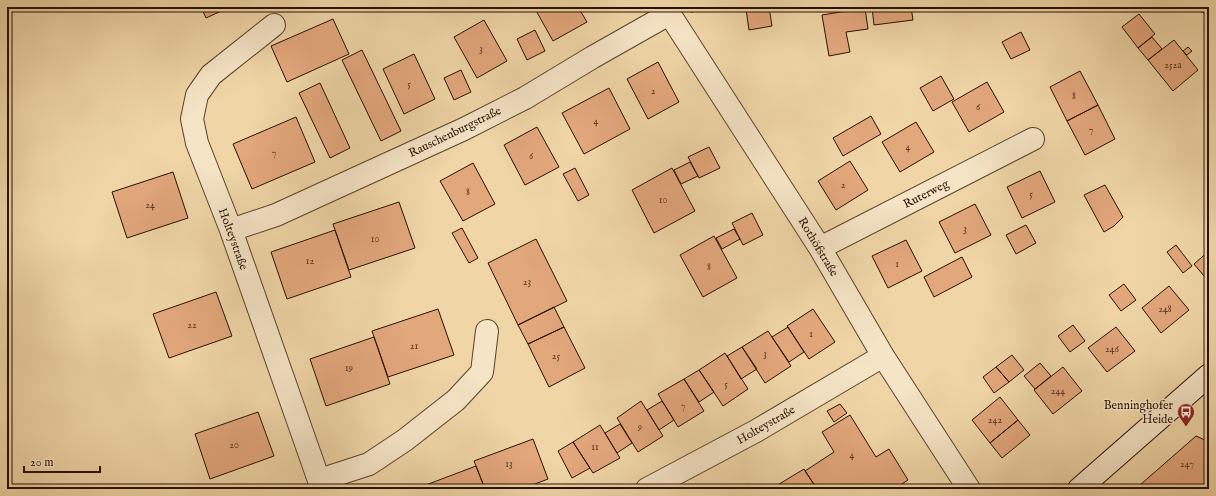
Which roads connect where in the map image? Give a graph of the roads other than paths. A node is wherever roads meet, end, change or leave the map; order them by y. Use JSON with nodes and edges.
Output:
{"nodes":[{"id":1,"x":667,"y":11,"type":"edge"},
{"id":2,"x":274,"y":25,"type":"dead end"},
{"id":3,"x":1033,"y":139,"type":"dead end"},
{"id":4,"x":231,"y":230,"type":"junction"},
{"id":5,"x":820,"y":248,"type":"junction"},
{"id":6,"x":487,"y":331,"type":"dead end"},
{"id":7,"x":883,"y":356,"type":"junction"},
{"id":8,"x":1209,"y":375,"type":"edge"},
{"id":9,"x":321,"y":485,"type":"edge"},
{"id":10,"x":647,"y":489,"type":"edge"},
{"id":11,"x":969,"y":489,"type":"edge"},
{"id":12,"x":1079,"y":489,"type":"edge"}],
"edges":[{"from":1,"to":4,"type":"street","name":"Rauschenburgstraße"},
{"from":1,"to":5,"type":"street","name":"Rothöfstraße"},
{"from":2,"to":4,"type":"street","name":"Holteystraße"},
{"from":3,"to":5,"type":"street","name":"Ruterweg"},
{"from":4,"to":9,"type":"street","name":"Holteystraße"},
{"from":5,"to":7,"type":"street","name":"Rothöfstraße"},
{"from":6,"to":9,"type":"street","name":"Holteystraße"},
{"from":7,"to":10,"type":"street","name":"Holteystraße"},
{"from":7,"to":11,"type":"street","name":"Rothöfstraße"},
{"from":8,"to":12,"type":"street"}]}
